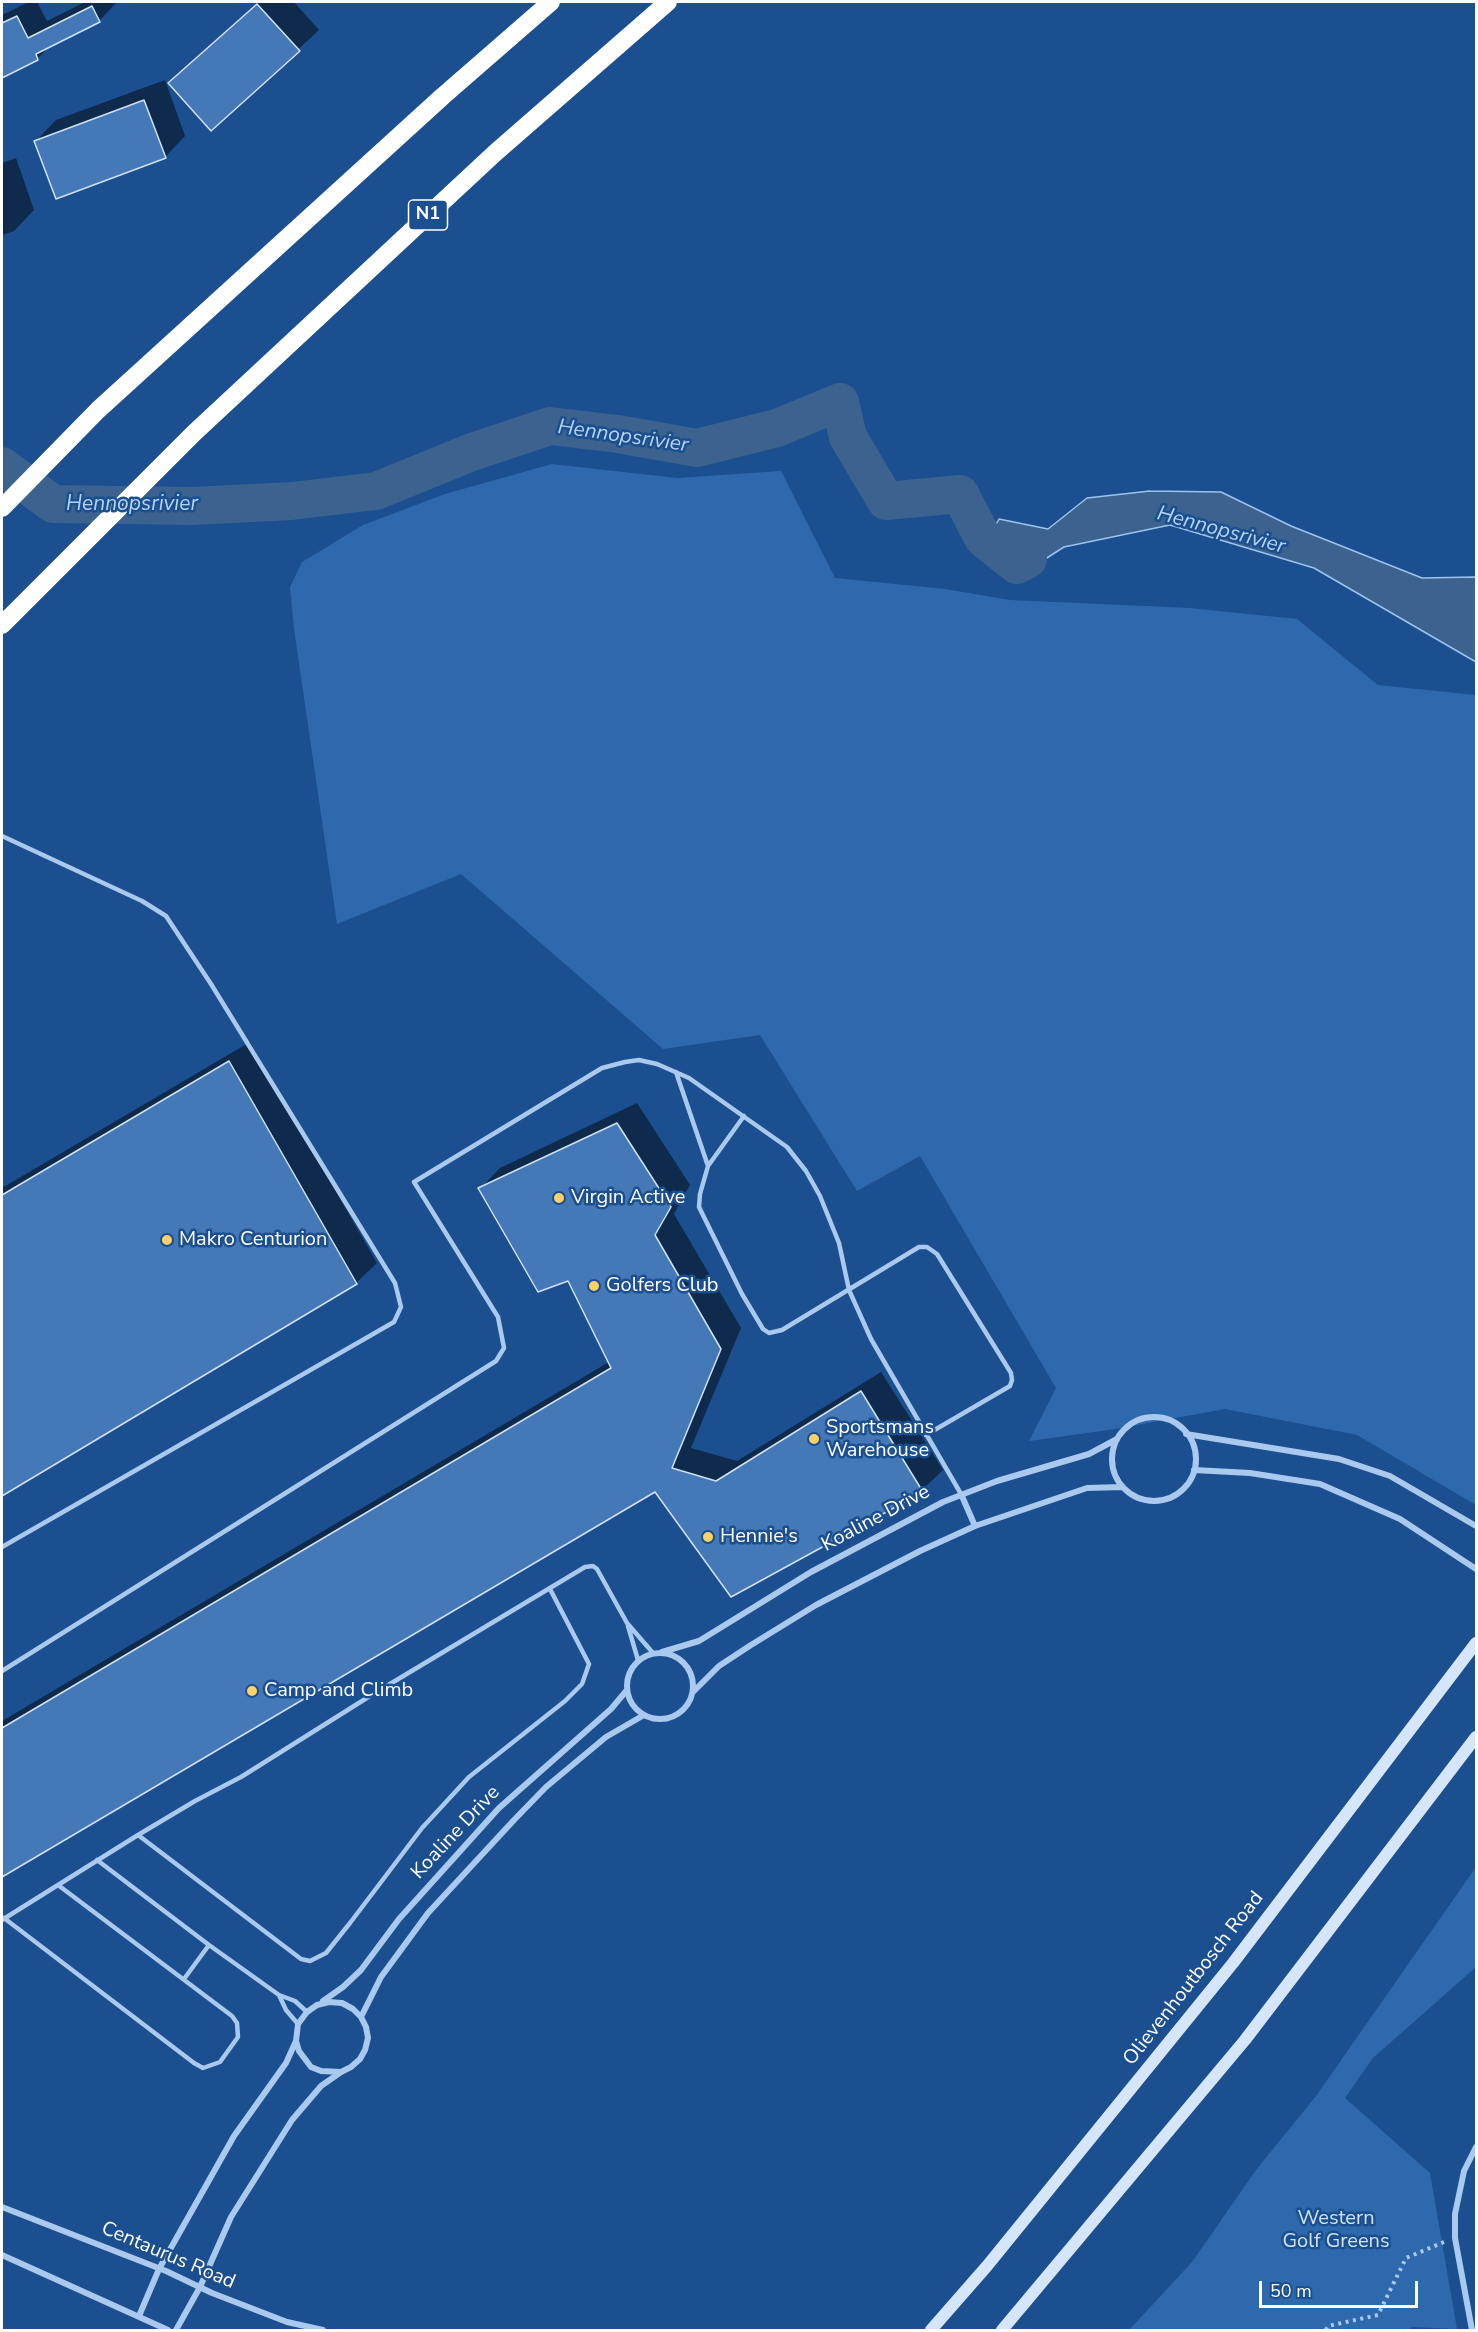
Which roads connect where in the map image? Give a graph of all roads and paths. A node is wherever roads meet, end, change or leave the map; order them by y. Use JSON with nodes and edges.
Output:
{"nodes":[{"id":1,"x":551,"y":2,"type":"edge"},
{"id":2,"x":668,"y":2,"type":"edge"},
{"id":3,"x":2,"y":508,"type":"edge"},
{"id":4,"x":2,"y":625,"type":"edge"},
{"id":5,"x":2,"y":836,"type":"edge"},
{"id":6,"x":676,"y":1071,"type":"junction"},
{"id":7,"x":744,"y":1116,"type":"junction"},
{"id":8,"x":708,"y":1166,"type":"junction"},
{"id":9,"x":849,"y":1290,"type":"junction"},
{"id":10,"x":1186,"y":1434,"type":"junction"},
{"id":11,"x":927,"y":1435,"type":"junction"},
{"id":12,"x":1117,"y":1439,"type":"junction"},
{"id":13,"x":1194,"y":1470,"type":"junction"},
{"id":14,"x":1122,"y":1486,"type":"junction"},
{"id":15,"x":961,"y":1494,"type":"junction"},
{"id":16,"x":975,"y":1526,"type":"junction"},
{"id":17,"x":1476,"y":1526,"type":"edge"},
{"id":18,"x":2,"y":1547,"type":"edge"},
{"id":19,"x":1476,"y":1569,"type":"edge"},
{"id":20,"x":550,"y":1589,"type":"junction"},
{"id":21,"x":627,"y":1623,"type":"junction"},
{"id":22,"x":1476,"y":1643,"type":"edge"},
{"id":23,"x":662,"y":1652,"type":"junction"},
{"id":24,"x":653,"y":1653,"type":"junction"},
{"id":25,"x":638,"y":1660,"type":"junction"},
{"id":26,"x":2,"y":1671,"type":"edge"},
{"id":27,"x":627,"y":1690,"type":"junction"},
{"id":28,"x":693,"y":1692,"type":"junction"},
{"id":29,"x":644,"y":1715,"type":"junction"},
{"id":30,"x":1476,"y":1737,"type":"edge"},
{"id":31,"x":138,"y":1835,"type":"junction"},
{"id":32,"x":97,"y":1860,"type":"junction"},
{"id":33,"x":58,"y":1885,"type":"junction"},
{"id":34,"x":3,"y":1919,"type":"edge"},
{"id":35,"x":209,"y":1945,"type":"junction"},
{"id":36,"x":184,"y":1979,"type":"junction"},
{"id":37,"x":279,"y":1995,"type":"junction"},
{"id":38,"x":317,"y":2005,"type":"junction"},
{"id":39,"x":307,"y":2012,"type":"junction"},
{"id":40,"x":361,"y":2017,"type":"junction"},
{"id":41,"x":298,"y":2024,"type":"junction"},
{"id":42,"x":296,"y":2041,"type":"junction"},
{"id":43,"x":341,"y":2072,"type":"junction"},
{"id":44,"x":1476,"y":2147,"type":"edge"},
{"id":45,"x":2,"y":2206,"type":"edge"},
{"id":46,"x":1455,"y":2238,"type":"junction"},
{"id":47,"x":2,"y":2255,"type":"edge"},
{"id":48,"x":159,"y":2269,"type":"junction"},
{"id":49,"x":200,"y":2288,"type":"junction"},
{"id":50,"x":139,"y":2316,"type":"junction"},
{"id":51,"x":168,"y":2331,"type":"edge"},
{"id":52,"x":176,"y":2331,"type":"edge"},
{"id":53,"x":323,"y":2331,"type":"edge"},
{"id":54,"x":931,"y":2331,"type":"edge"},
{"id":55,"x":1002,"y":2331,"type":"edge"},
{"id":56,"x":1326,"y":2331,"type":"edge"},
{"id":57,"x":1472,"y":2331,"type":"edge"}],
"edges":[{"from":1,"to":3,"type":"highway"},
{"from":2,"to":4,"type":"highway","number":"N1"},
{"from":5,"to":18,"type":"lane"},
{"from":6,"to":7,"type":"lane"},
{"from":6,"to":8,"type":"lane"},
{"from":6,"to":26,"type":"lane"},
{"from":7,"to":8,"type":"lane"},
{"from":7,"to":9,"type":"lane"},
{"from":8,"to":9,"type":"lane"},
{"from":9,"to":11,"type":"lane"},
{"from":9,"to":11,"type":"lane"},
{"from":10,"to":12,"type":"street","name":"Koaline Drive"},
{"from":10,"to":13,"type":"street"},
{"from":10,"to":17,"type":"street","name":"Koaline Drive"},
{"from":11,"to":15,"type":"lane"},
{"from":12,"to":14,"type":"street"},
{"from":12,"to":15,"type":"street","name":"Koaline Drive"},
{"from":13,"to":14,"type":"street"},
{"from":13,"to":19,"type":"street"},
{"from":14,"to":16,"type":"street"},
{"from":15,"to":16,"type":"street"},
{"from":15,"to":23,"type":"street","name":"Koaline Drive"},
{"from":16,"to":28,"type":"street"},
{"from":20,"to":21,"type":"lane"},
{"from":20,"to":31,"type":"lane"},
{"from":20,"to":31,"type":"lane"},
{"from":21,"to":24,"type":"lane"},
{"from":21,"to":25,"type":"lane"},
{"from":22,"to":54,"type":"main road","name":"Olievenhoutbosch Road"},
{"from":23,"to":24,"type":"street"},
{"from":23,"to":28,"type":"street"},
{"from":24,"to":25,"type":"street"},
{"from":25,"to":27,"type":"street"},
{"from":27,"to":29,"type":"street"},
{"from":27,"to":38,"type":"street","name":"Koaline Drive"},
{"from":28,"to":29,"type":"street"},
{"from":29,"to":40,"type":"street","name":"Koaline Drive"},
{"from":30,"to":55,"type":"main road"},
{"from":31,"to":32,"type":"lane"},
{"from":32,"to":33,"type":"lane"},
{"from":32,"to":35,"type":"lane"},
{"from":33,"to":34,"type":"lane"},
{"from":33,"to":36,"type":"lane"},
{"from":34,"to":36,"type":"lane"},
{"from":35,"to":36,"type":"lane"},
{"from":35,"to":37,"type":"lane"},
{"from":37,"to":39,"type":"lane"},
{"from":37,"to":41,"type":"lane"},
{"from":38,"to":39,"type":"street"},
{"from":38,"to":40,"type":"street"},
{"from":39,"to":41,"type":"street"},
{"from":40,"to":43,"type":"street"},
{"from":41,"to":42,"type":"street"},
{"from":42,"to":43,"type":"street"},
{"from":42,"to":48,"type":"street"},
{"from":43,"to":49,"type":"street"},
{"from":44,"to":46,"type":"street"},
{"from":45,"to":48,"type":"street","name":"Centaurus Road"},
{"from":46,"to":56,"type":"path"},
{"from":46,"to":57,"type":"street"},
{"from":47,"to":50,"type":"street"},
{"from":48,"to":49,"type":"street","name":"Centaurus Road"},
{"from":48,"to":50,"type":"street"},
{"from":49,"to":52,"type":"street"},
{"from":49,"to":53,"type":"street","name":"Centaurus Road"},
{"from":50,"to":51,"type":"street"}]}
